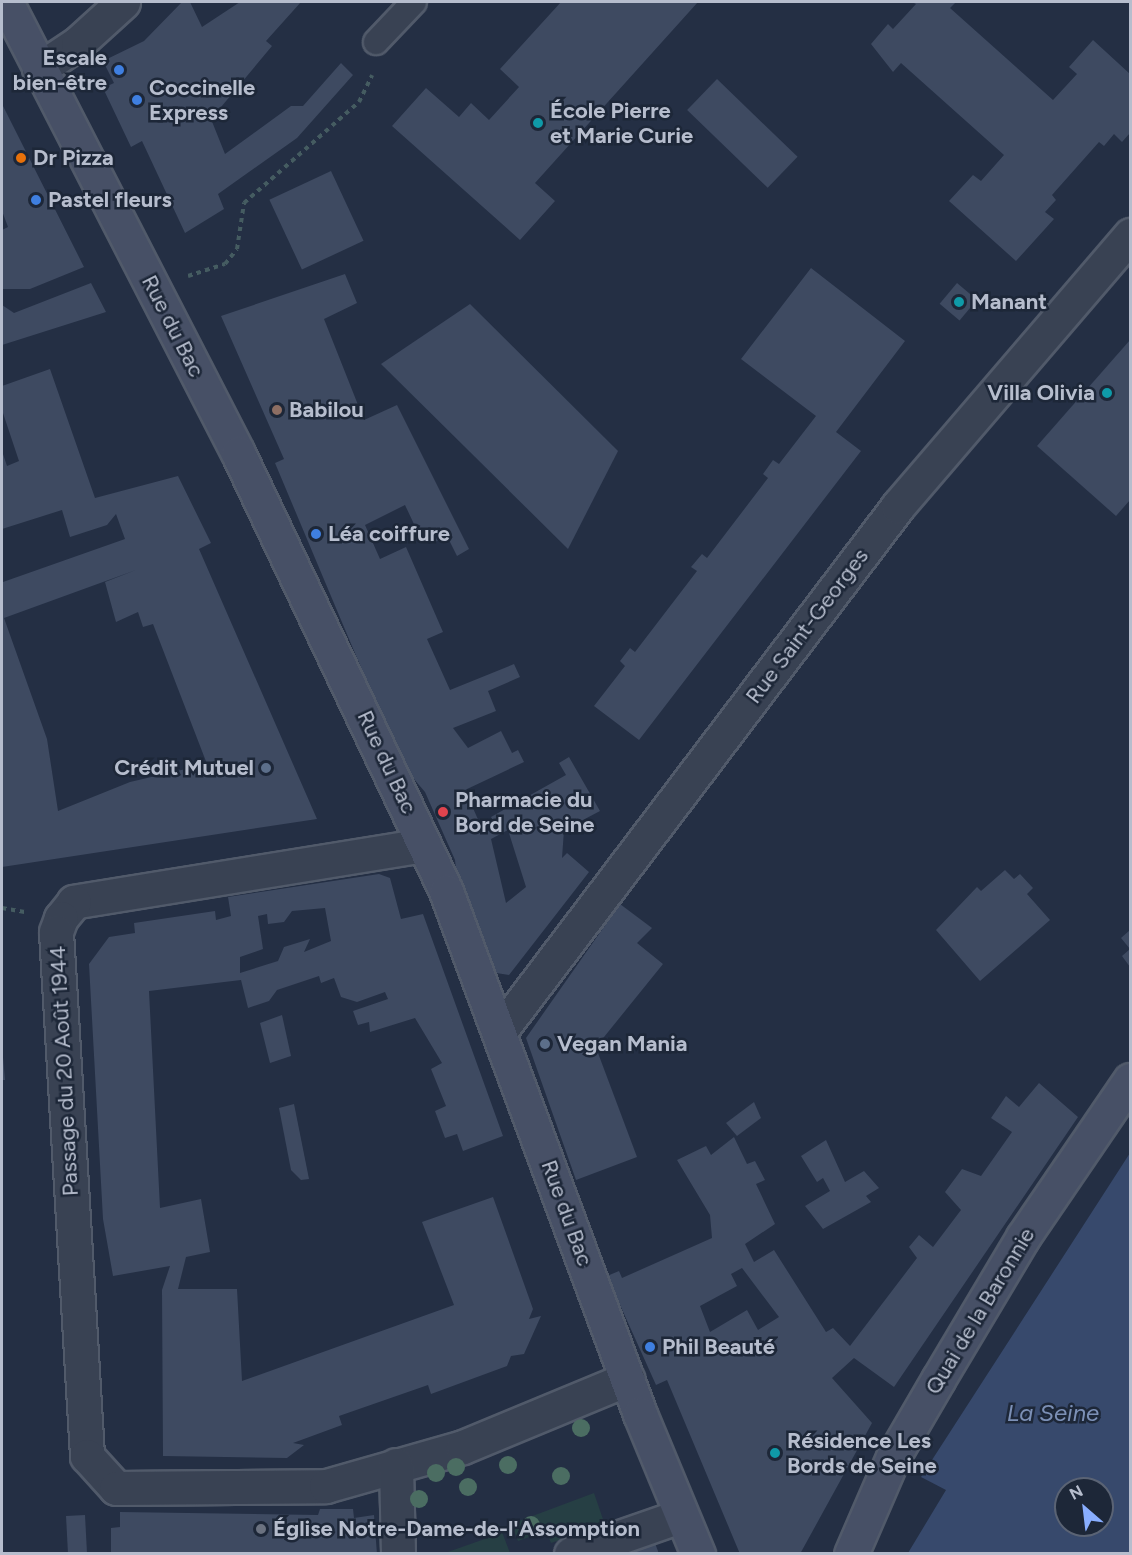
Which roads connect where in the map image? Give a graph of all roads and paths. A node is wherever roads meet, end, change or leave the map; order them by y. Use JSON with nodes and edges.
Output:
{"nodes":[{"id":1,"x":6,"y":2,"type":"edge"},
{"id":2,"x":123,"y":2,"type":"edge"},
{"id":3,"x":414,"y":2,"type":"edge"},
{"id":4,"x":376,"y":42,"type":"joint"},
{"id":5,"x":39,"y":69,"type":"junction"},
{"id":6,"x":1131,"y":235,"type":"edge"},
{"id":7,"x":152,"y":285,"type":"junction"},
{"id":8,"x":424,"y":845,"type":"junction"},
{"id":9,"x":500,"y":1031,"type":"junction"},
{"id":10,"x":1131,"y":1080,"type":"edge"},
{"id":11,"x":627,"y":1379,"type":"junction"},
{"id":12,"x":396,"y":1465,"type":"junction"},
{"id":13,"x":680,"y":1516,"type":"junction"},
{"id":14,"x":398,"y":1554,"type":"edge"},
{"id":15,"x":571,"y":1554,"type":"edge"},
{"id":16,"x":698,"y":1554,"type":"edge"},
{"id":17,"x":851,"y":1554,"type":"edge"}],
"edges":[{"from":1,"to":5,"type":"street","name":"Rue du Bac"},
{"from":2,"to":5,"type":"street"},
{"from":3,"to":4,"type":"lane"},
{"from":4,"to":7,"type":"path"},
{"from":5,"to":7,"type":"street","name":"Rue du Bac"},
{"from":6,"to":9,"type":"street","name":"Rue Saint-Georges"},
{"from":7,"to":8,"type":"street","name":"Rue du Bac"},
{"from":8,"to":9,"type":"street","name":"Rue du Bac"},
{"from":8,"to":12,"type":"street","name":"Passage du 20 Août 1944"},
{"from":9,"to":11,"type":"street","name":"Rue du Bac"},
{"from":10,"to":17,"type":"street","name":"Quai de la Baronnie"},
{"from":11,"to":12,"type":"street"},
{"from":11,"to":13,"type":"street","name":"Rue du Bac"},
{"from":12,"to":14,"type":"street"},
{"from":13,"to":15,"type":"street"},
{"from":13,"to":16,"type":"street","name":"Rue du Bac"}]}
